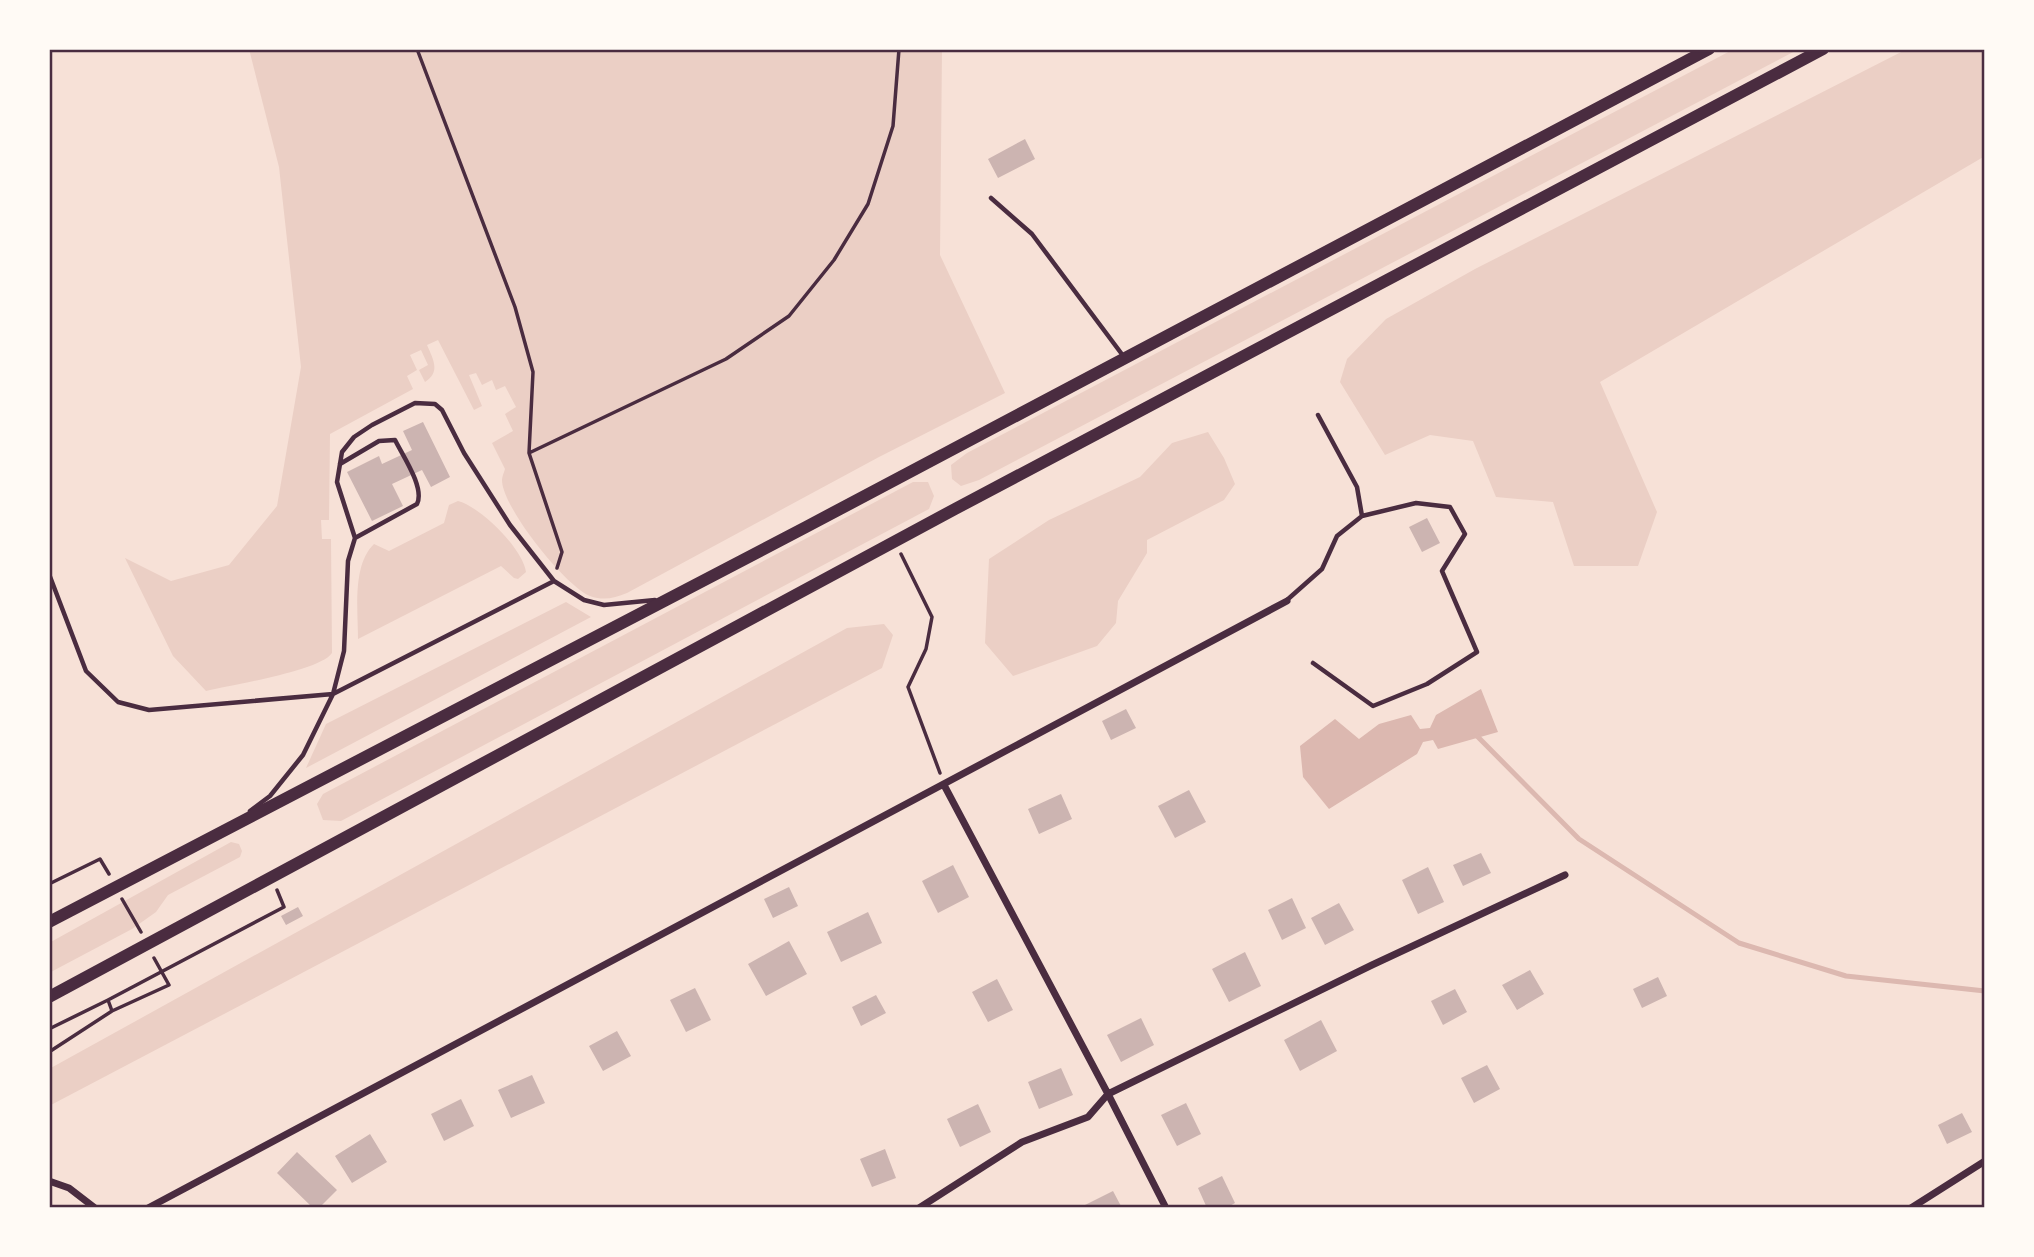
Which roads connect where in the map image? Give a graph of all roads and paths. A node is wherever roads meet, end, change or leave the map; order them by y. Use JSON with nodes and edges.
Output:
{"nodes":[{"id":1,"x":417,"y":49,"type":"edge"},
{"id":2,"x":899,"y":49,"type":"edge"},
{"id":3,"x":1709,"y":49,"type":"edge"},
{"id":4,"x":1823,"y":49,"type":"edge"},
{"id":5,"x":991,"y":198,"type":"dead end"},
{"id":6,"x":1124,"y":358,"type":"junction"},
{"id":7,"x":1318,"y":415,"type":"dead end"},
{"id":8,"x":529,"y":453,"type":"junction"},
{"id":9,"x":340,"y":464,"type":"junction"},
{"id":10,"x":1362,"y":516,"type":"junction"},
{"id":11,"x":355,"y":538,"type":"junction"},
{"id":12,"x":894,"y":542,"type":"junction"},
{"id":13,"x":49,"y":574,"type":"edge"},
{"id":14,"x":554,"y":581,"type":"junction"},
{"id":15,"x":667,"y":599,"type":"junction"},
{"id":16,"x":1287,"y":601,"type":"joint"},
{"id":17,"x":1313,"y":663,"type":"dead end"},
{"id":18,"x":333,"y":694,"type":"junction"},
{"id":19,"x":944,"y":785,"type":"junction"},
{"id":20,"x":230,"y":827,"type":"junction"},
{"id":21,"x":1565,"y":875,"type":"dead end"},
{"id":22,"x":272,"y":877,"type":"junction"},
{"id":23,"x":113,"y":882,"type":"dead end"},
{"id":24,"x":49,"y":884,"type":"edge"},
{"id":25,"x":119,"y":893,"type":"dead end"},
{"id":26,"x":49,"y":922,"type":"edge"},
{"id":27,"x":144,"y":939,"type":"dead end"},
{"id":28,"x":150,"y":951,"type":"dead end"},
{"id":29,"x":49,"y":997,"type":"edge"},
{"id":30,"x":108,"y":1000,"type":"junction"},
{"id":31,"x":112,"y":1011,"type":"junction"},
{"id":32,"x":49,"y":1029,"type":"edge"},
{"id":33,"x":49,"y":1052,"type":"edge"},
{"id":34,"x":1108,"y":1094,"type":"junction"},
{"id":35,"x":1985,"y":1161,"type":"edge"},
{"id":36,"x":49,"y":1181,"type":"edge"},
{"id":37,"x":95,"y":1208,"type":"edge"},
{"id":38,"x":148,"y":1208,"type":"edge"},
{"id":39,"x":919,"y":1208,"type":"edge"},
{"id":40,"x":1166,"y":1208,"type":"edge"},
{"id":41,"x":1911,"y":1208,"type":"edge"}],
"edges":[{"from":1,"to":8,"type":"path"},
{"from":2,"to":8,"type":"path"},
{"from":3,"to":6,"type":"main road"},
{"from":4,"to":12,"type":"main road"},
{"from":5,"to":6,"type":"lane"},
{"from":6,"to":15,"type":"main road"},
{"from":7,"to":10,"type":"lane"},
{"from":8,"to":14,"type":"path"},
{"from":9,"to":11,"type":"lane"},
{"from":9,"to":11,"type":"lane"},
{"from":9,"to":14,"type":"lane"},
{"from":10,"to":16,"type":"lane"},
{"from":10,"to":17,"type":"lane"},
{"from":11,"to":18,"type":"lane"},
{"from":12,"to":19,"type":"path"},
{"from":12,"to":22,"type":"main road"},
{"from":13,"to":18,"type":"lane"},
{"from":14,"to":15,"type":"lane"},
{"from":14,"to":18,"type":"lane"},
{"from":15,"to":20,"type":"main road"},
{"from":16,"to":19,"type":"street"},
{"from":18,"to":20,"type":"lane"},
{"from":19,"to":34,"type":"street"},
{"from":19,"to":38,"type":"street"},
{"from":20,"to":26,"type":"main road"},
{"from":21,"to":34,"type":"street"},
{"from":22,"to":29,"type":"main road"},
{"from":22,"to":30,"type":"path"},
{"from":23,"to":24,"type":"path"},
{"from":25,"to":27,"type":"path"},
{"from":28,"to":31,"type":"path"},
{"from":30,"to":31,"type":"path"},
{"from":30,"to":32,"type":"path"},
{"from":31,"to":33,"type":"path"},
{"from":34,"to":39,"type":"street"},
{"from":34,"to":40,"type":"street"},
{"from":35,"to":41,"type":"street"},
{"from":36,"to":37,"type":"street"}]}
